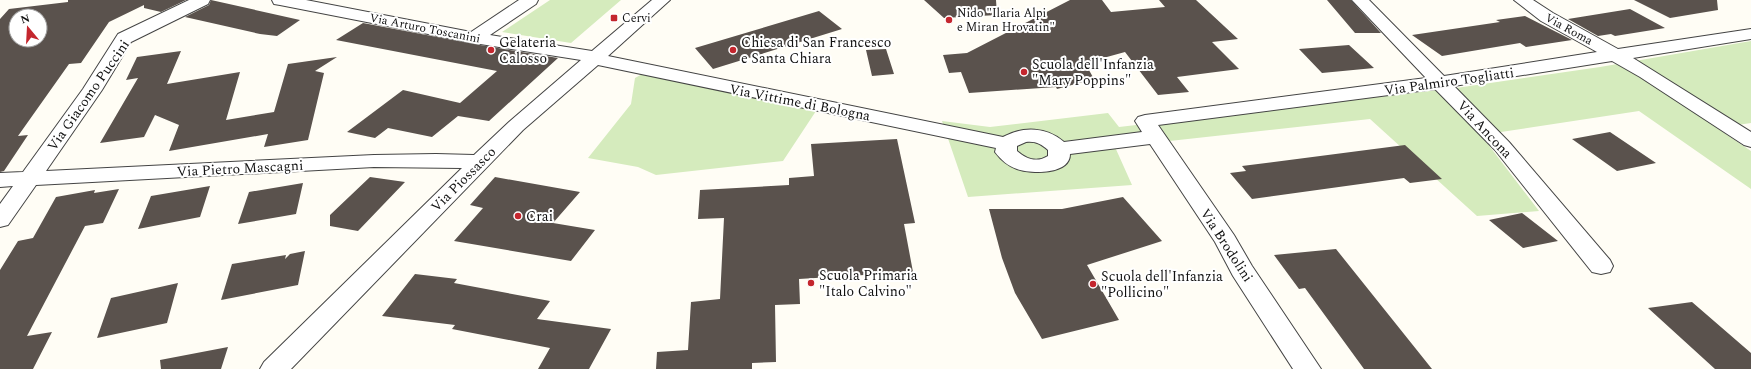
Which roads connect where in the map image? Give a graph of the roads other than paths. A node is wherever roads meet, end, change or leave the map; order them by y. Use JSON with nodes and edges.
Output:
{"nodes":[{"id":1,"x":202,"y":0,"type":"edge"},
{"id":2,"x":280,"y":0,"type":"edge"},
{"id":3,"x":530,"y":0,"type":"edge"},
{"id":4,"x":662,"y":0,"type":"edge"},
{"id":5,"x":1360,"y":0,"type":"edge"},
{"id":6,"x":1522,"y":0,"type":"edge"},
{"id":7,"x":1751,"y":34,"type":"edge"},
{"id":8,"x":474,"y":38,"type":"junction"},
{"id":9,"x":1617,"y":55,"type":"junction"},
{"id":10,"x":594,"y":57,"type":"junction"},
{"id":11,"x":1442,"y":82,"type":"junction"},
{"id":12,"x":1150,"y":129,"type":"junction"},
{"id":13,"x":1751,"y":141,"type":"edge"},
{"id":14,"x":1007,"y":144,"type":"junction"},
{"id":15,"x":1060,"y":149,"type":"junction"},
{"id":16,"x":479,"y":162,"type":"junction"},
{"id":17,"x":28,"y":178,"type":"junction"},
{"id":18,"x":0,"y":180,"type":"edge"},
{"id":19,"x":0,"y":220,"type":"edge"},
{"id":20,"x":1601,"y":266,"type":"dead end"},
{"id":21,"x":274,"y":369,"type":"edge"},
{"id":22,"x":1307,"y":369,"type":"edge"}],
"edges":[{"from":1,"to":17,"type":"street","name":"Via Giacomo Puccini"},
{"from":2,"to":8,"type":"street","name":"Via Arturo Toscanini"},
{"from":3,"to":8,"type":"street"},
{"from":4,"to":10,"type":"street","name":"Via Piossasco"},
{"from":5,"to":11,"type":"street","name":"Via Ancona"},
{"from":6,"to":9,"type":"street","name":"Via Roma"},
{"from":7,"to":9,"type":"street","name":"Via Palmiro Togliatti"},
{"from":8,"to":10,"type":"street","name":"Via Arturo Toscanini"},
{"from":9,"to":11,"type":"street","name":"Via Palmiro Togliatti"},
{"from":9,"to":13,"type":"street","name":"Via Roma"},
{"from":10,"to":14,"type":"street","name":"Via Vittime di Bologna"},
{"from":10,"to":16,"type":"street","name":"Via Piossasco"},
{"from":11,"to":12,"type":"street","name":"Via Palmiro Togliatti"},
{"from":11,"to":20,"type":"street","name":"Via Ancona"},
{"from":12,"to":15,"type":"street"},
{"from":12,"to":22,"type":"street","name":"Via Brodolini"},
{"from":14,"to":15,"type":"street"},
{"from":14,"to":15,"type":"street"},
{"from":16,"to":17,"type":"street","name":"Via Pietro Mascagni"},
{"from":16,"to":21,"type":"street","name":"Via Piossasco"},
{"from":17,"to":18,"type":"street","name":"Via Pietro Mascagni"},
{"from":17,"to":19,"type":"street","name":"Via Giacomo Puccini"}]}
